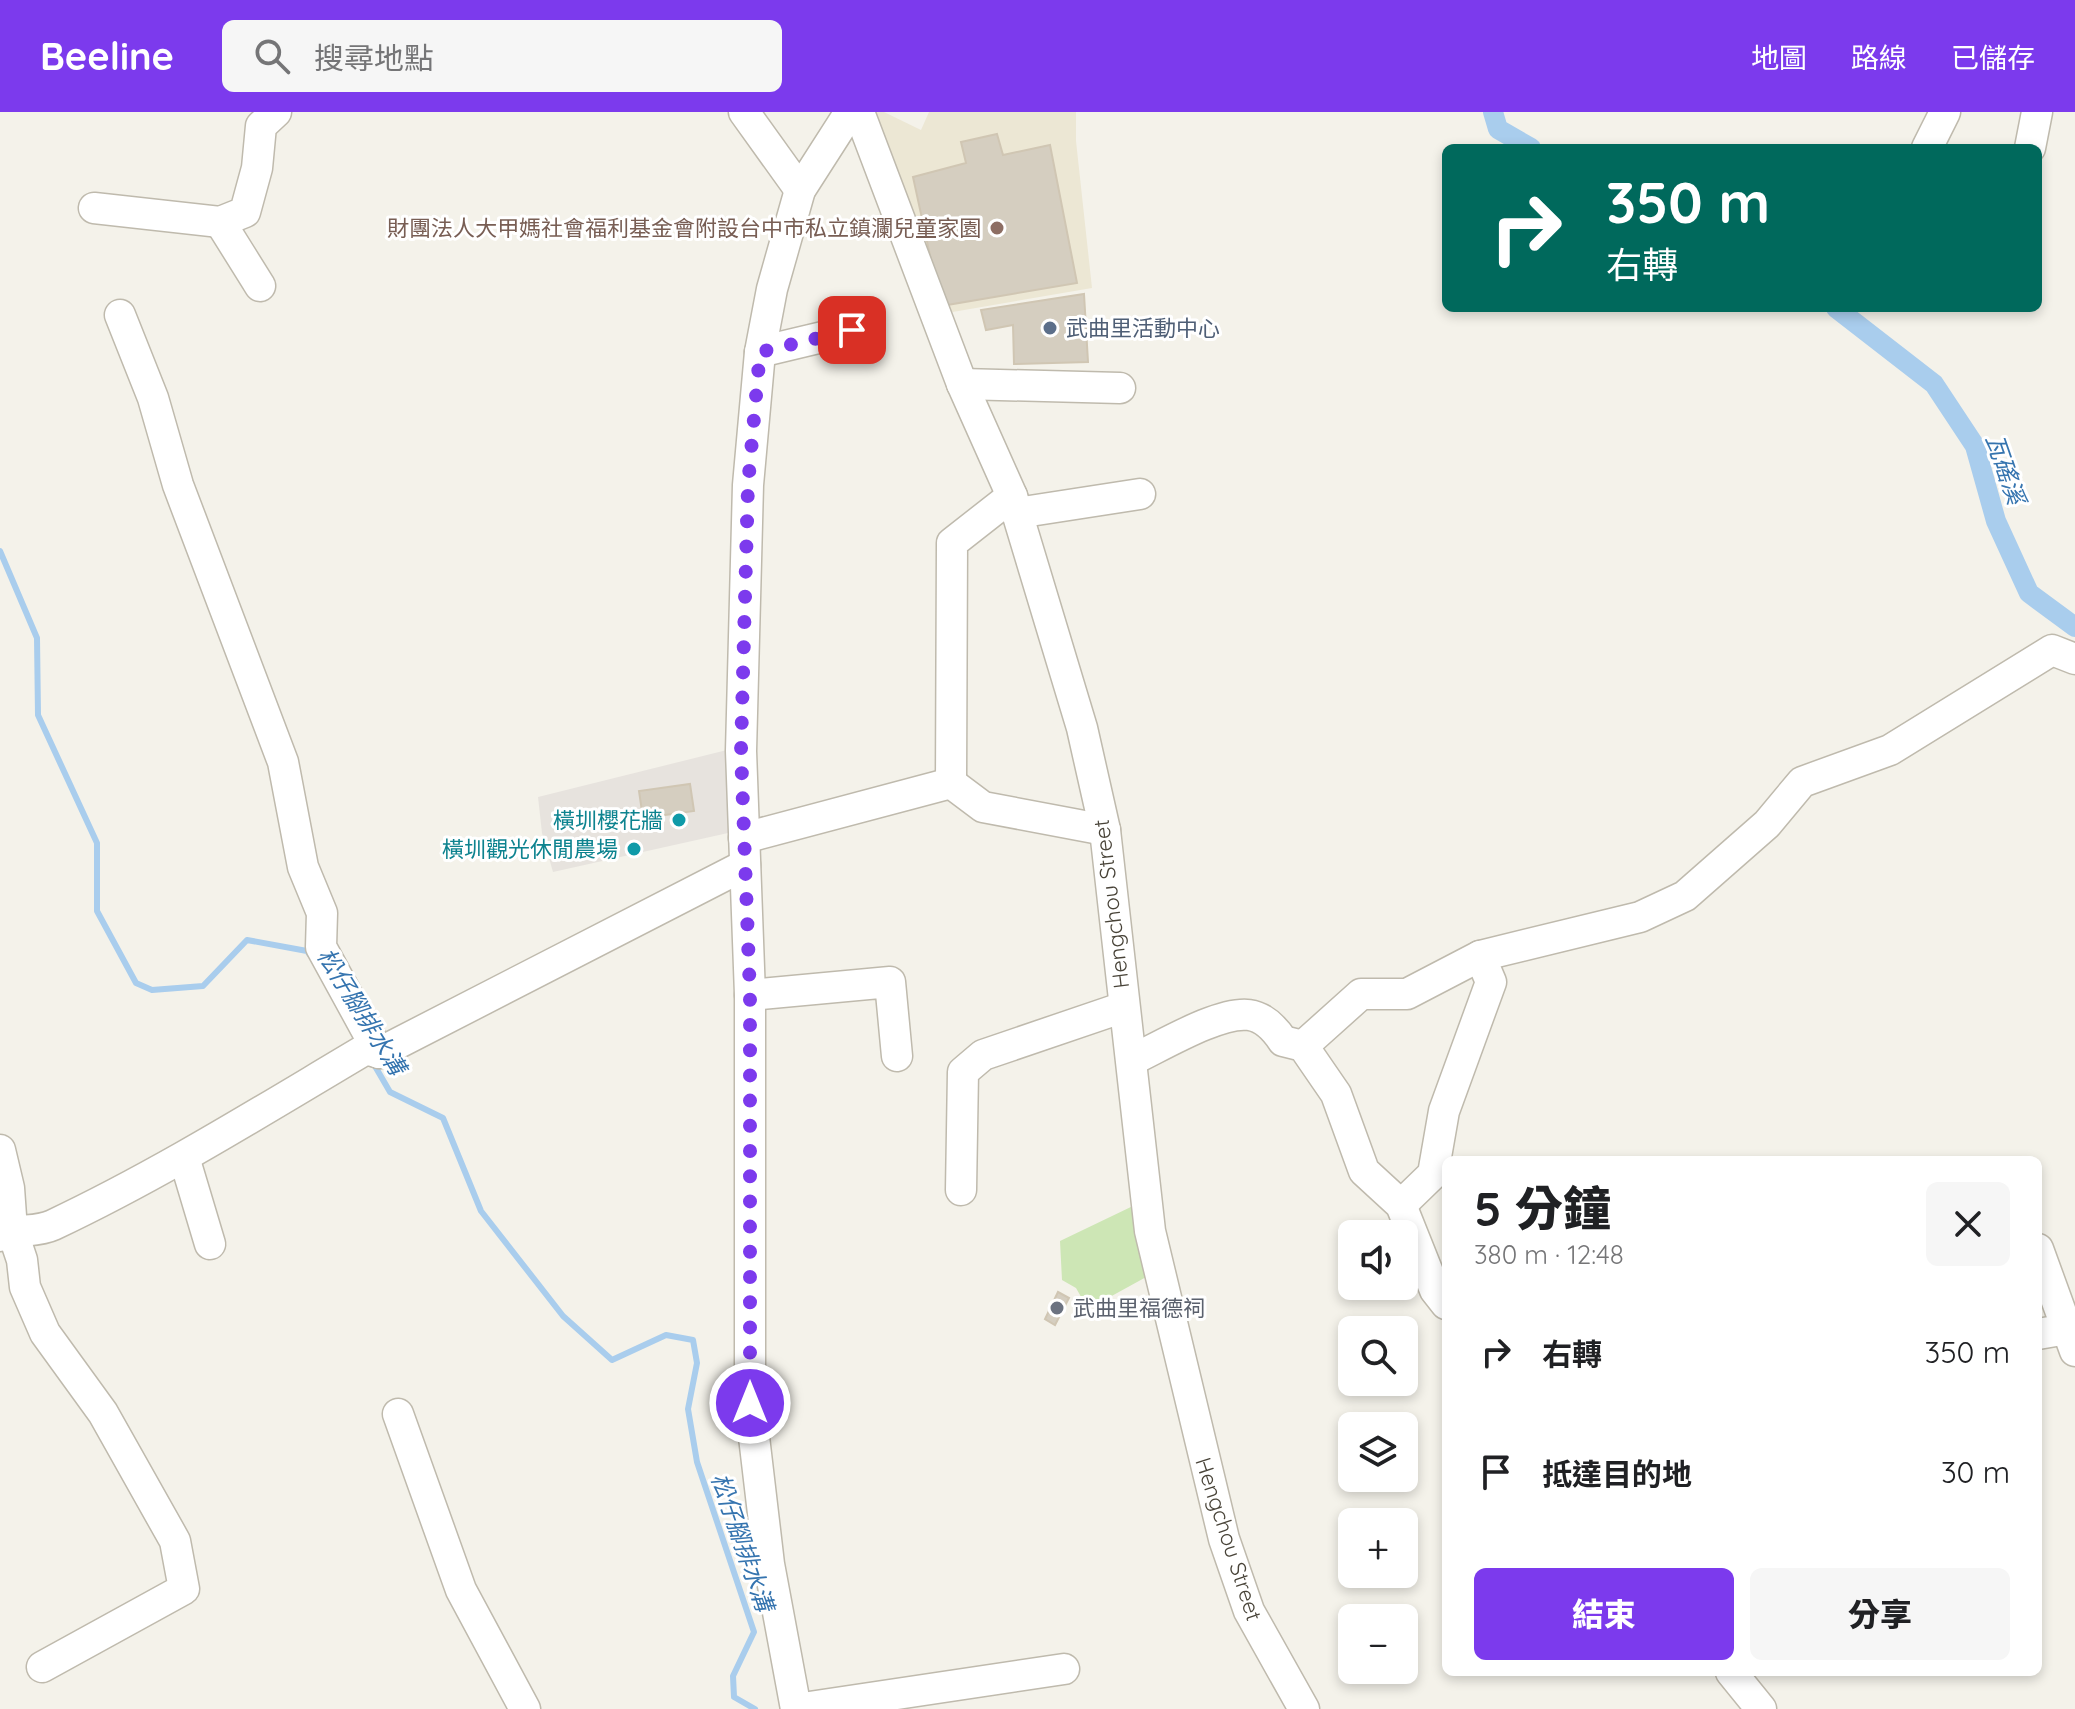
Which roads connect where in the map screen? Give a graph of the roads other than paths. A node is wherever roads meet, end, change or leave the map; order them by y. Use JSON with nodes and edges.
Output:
{"nodes":[{"id":1,"x":744,"y":112,"type":"edge"},
{"id":2,"x":850,"y":112,"type":"edge"},
{"id":3,"x":859,"y":112,"type":"edge"},
{"id":4,"x":1945,"y":112,"type":"edge"},
{"id":5,"x":2037,"y":112,"type":"edge"},
{"id":6,"x":262,"y":117,"type":"edge"},
{"id":7,"x":1929,"y":144,"type":"edge"},
{"id":8,"x":2031,"y":144,"type":"edge"},
{"id":9,"x":800,"y":190,"type":"junction"},
{"id":10,"x":94,"y":208,"type":"dead end"},
{"id":11,"x":220,"y":222,"type":"junction"},
{"id":12,"x":260,"y":286,"type":"dead end"},
{"id":13,"x":120,"y":315,"type":"dead end"},
{"id":14,"x":852,"y":330,"type":"dead end"},
{"id":15,"x":760,"y":352,"type":"junction"},
{"id":16,"x":962,"y":384,"type":"junction"},
{"id":17,"x":1120,"y":388,"type":"dead end"},
{"id":18,"x":1140,"y":494,"type":"dead end"},
{"id":19,"x":1015,"y":504,"type":"junction"},
{"id":20,"x":2075,"y":659,"type":"edge"},
{"id":21,"x":951,"y":783,"type":"junction"},
{"id":22,"x":1105,"y":830,"type":"junction"},
{"id":23,"x":744,"y":852,"type":"junction"},
{"id":24,"x":1480,"y":956,"type":"junction"},
{"id":25,"x":750,"y":995,"type":"junction"},
{"id":26,"x":1124,"y":1007,"type":"junction"},
{"id":27,"x":1303,"y":1046,"type":"junction"},
{"id":28,"x":367,"y":1053,"type":"junction"},
{"id":29,"x":897,"y":1056,"type":"dead end"},
{"id":30,"x":1132,"y":1060,"type":"junction"},
{"id":31,"x":0,"y":1150,"type":"edge"},
{"id":32,"x":184,"y":1157,"type":"junction"},
{"id":33,"x":961,"y":1190,"type":"dead end"},
{"id":34,"x":1401,"y":1205,"type":"junction"},
{"id":35,"x":6,"y":1233,"type":"edge"},
{"id":36,"x":210,"y":1244,"type":"dead end"},
{"id":37,"x":2042,"y":1265,"type":"edge"},
{"id":38,"x":1442,"y":1299,"type":"edge"},
{"id":39,"x":2060,"y":1338,"type":"edge"},
{"id":40,"x":398,"y":1414,"type":"dead end"},
{"id":41,"x":42,"y":1667,"type":"dead end"},
{"id":42,"x":1064,"y":1669,"type":"dead end"},
{"id":43,"x":1734,"y":1676,"type":"edge"},
{"id":44,"x":525,"y":1709,"type":"edge"},
{"id":45,"x":796,"y":1709,"type":"edge"},
{"id":46,"x":1304,"y":1709,"type":"edge"},
{"id":47,"x":1761,"y":1709,"type":"edge"}],
"edges":[{"from":1,"to":9,"type":"street"},
{"from":2,"to":9,"type":"street"},
{"from":3,"to":16,"type":"street","name":"Hengchou Street"},
{"from":4,"to":7,"type":"street"},
{"from":5,"to":8,"type":"street"},
{"from":6,"to":11,"type":"street"},
{"from":9,"to":15,"type":"street"},
{"from":10,"to":11,"type":"street"},
{"from":11,"to":12,"type":"street"},
{"from":13,"to":28,"type":"street"},
{"from":14,"to":15,"type":"street"},
{"from":15,"to":23,"type":"street"},
{"from":16,"to":17,"type":"street"},
{"from":16,"to":19,"type":"street","name":"Hengchou Street"},
{"from":18,"to":19,"type":"street"},
{"from":19,"to":21,"type":"street"},
{"from":19,"to":22,"type":"street","name":"Hengchou Street"},
{"from":20,"to":24,"type":"street"},
{"from":21,"to":22,"type":"street"},
{"from":21,"to":23,"type":"street"},
{"from":22,"to":26,"type":"street","name":"Hengchou Street"},
{"from":23,"to":25,"type":"street"},
{"from":23,"to":28,"type":"street"},
{"from":24,"to":27,"type":"street"},
{"from":24,"to":34,"type":"street"},
{"from":25,"to":29,"type":"street"},
{"from":25,"to":45,"type":"street"},
{"from":26,"to":30,"type":"street","name":"Hengchou Street"},
{"from":26,"to":33,"type":"street"},
{"from":27,"to":30,"type":"street"},
{"from":27,"to":34,"type":"street"},
{"from":28,"to":32,"type":"street"},
{"from":30,"to":46,"type":"street","name":"Hengchou Street"},
{"from":31,"to":35,"type":"street"},
{"from":32,"to":35,"type":"street"},
{"from":32,"to":36,"type":"street"},
{"from":34,"to":38,"type":"street"},
{"from":35,"to":41,"type":"street"},
{"from":37,"to":39,"type":"street"},
{"from":40,"to":44,"type":"street"},
{"from":42,"to":45,"type":"street"},
{"from":43,"to":47,"type":"street"}]}
